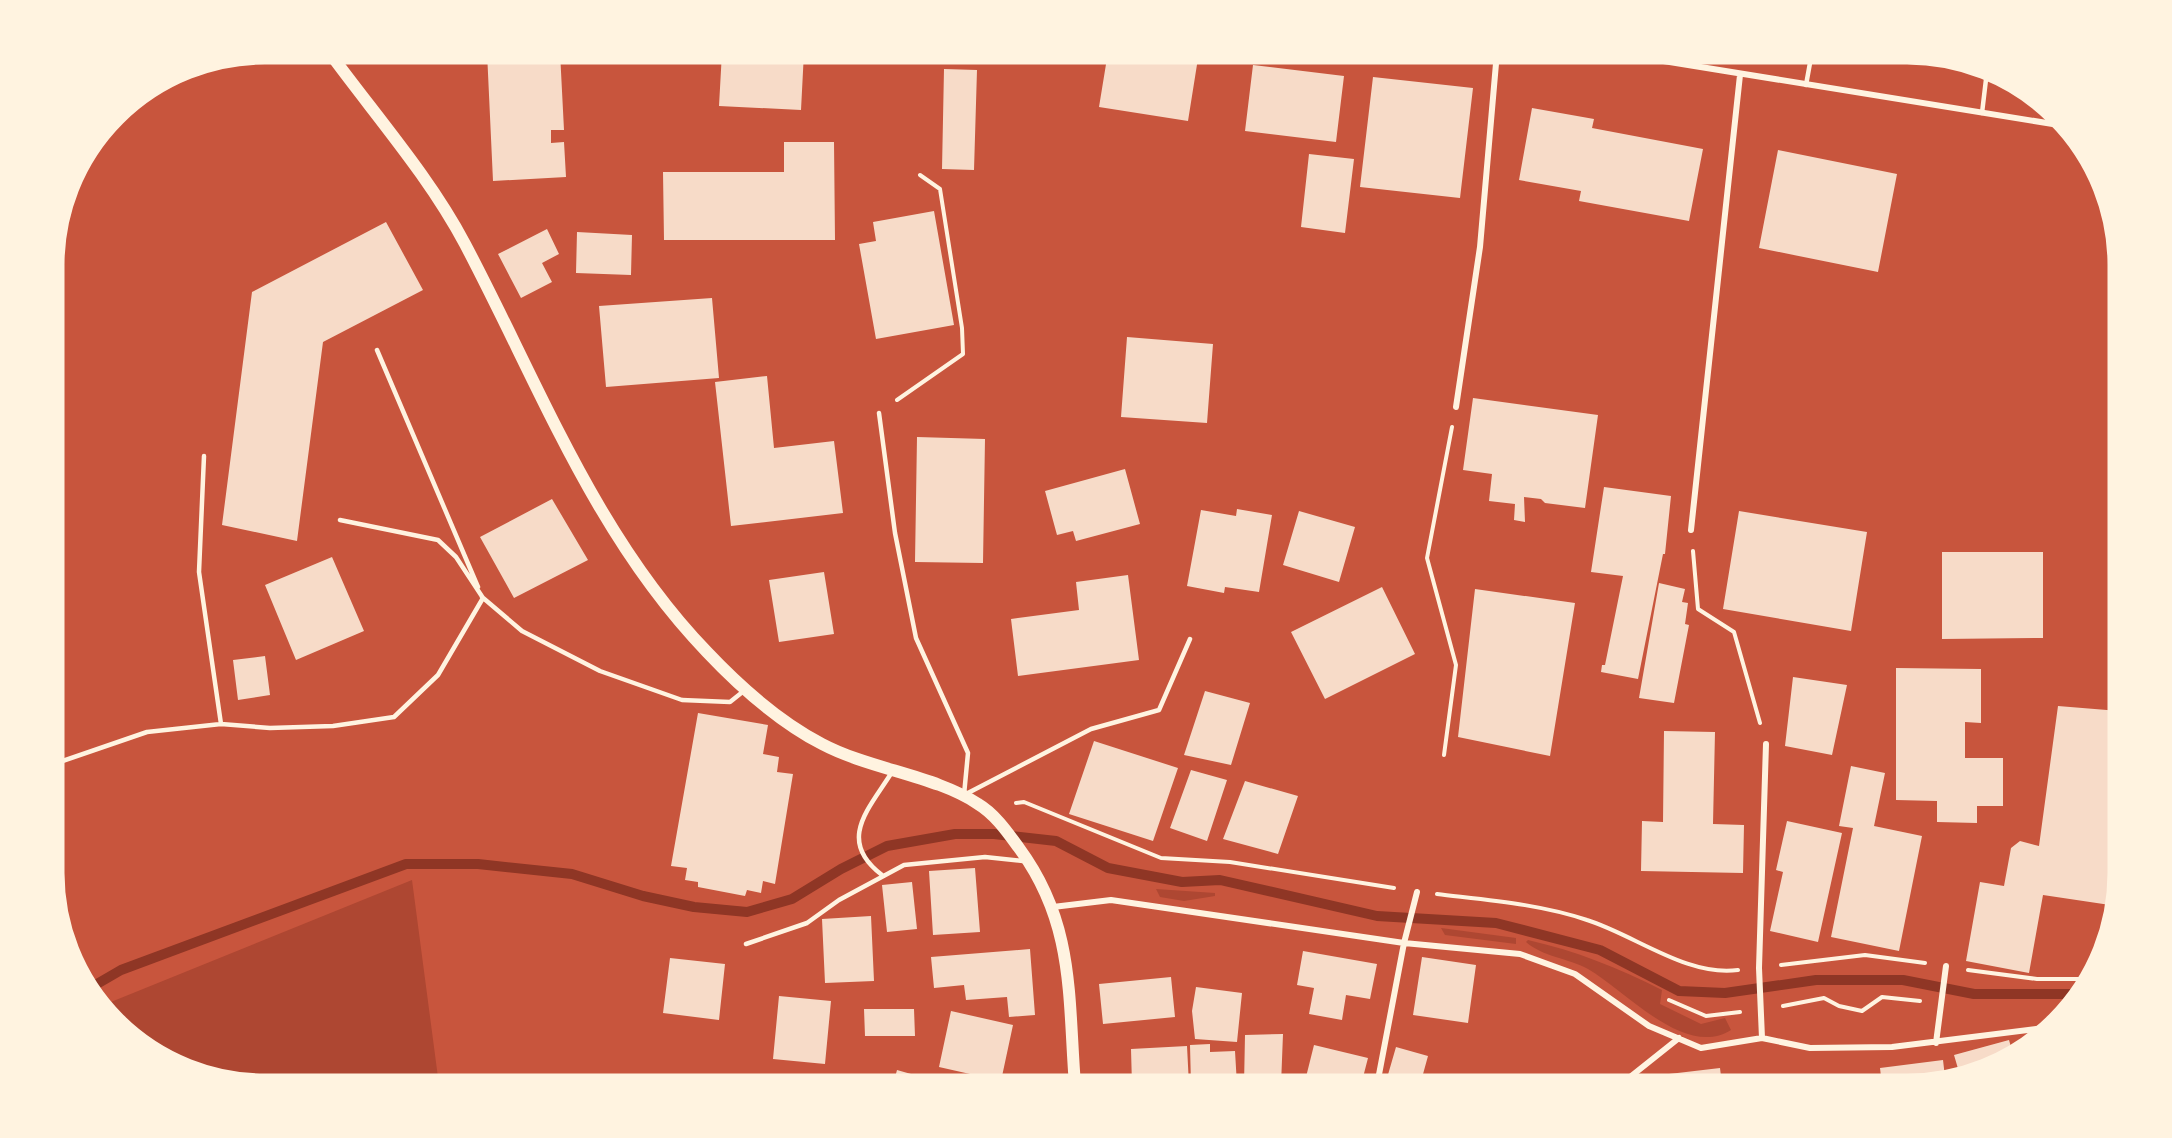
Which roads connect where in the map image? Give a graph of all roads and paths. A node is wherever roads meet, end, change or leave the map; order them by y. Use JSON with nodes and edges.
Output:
{"nodes":[{"id":1,"x":337,"y":63,"type":"edge"},
{"id":2,"x":1496,"y":63,"type":"edge"},
{"id":3,"x":1671,"y":63,"type":"edge"},
{"id":4,"x":1810,"y":63,"type":"edge"},
{"id":5,"x":1740,"y":75,"type":"junction"},
{"id":6,"x":1986,"y":80,"type":"edge"},
{"id":7,"x":1806,"y":85,"type":"junction"},
{"id":8,"x":1982,"y":113,"type":"junction"},
{"id":9,"x":2051,"y":124,"type":"edge"},
{"id":10,"x":920,"y":175,"type":"dead end"},
{"id":11,"x":376,"y":350,"type":"dead end"},
{"id":12,"x":1456,"y":407,"type":"joint"},
{"id":13,"x":879,"y":413,"type":"joint"},
{"id":14,"x":204,"y":456,"type":"dead end"},
{"id":15,"x":340,"y":520,"type":"dead end"},
{"id":16,"x":1691,"y":530,"type":"joint"},
{"id":17,"x":483,"y":598,"type":"junction"},
{"id":18,"x":1190,"y":639,"type":"dead end"},
{"id":19,"x":745,"y":690,"type":"junction"},
{"id":20,"x":221,"y":724,"type":"junction"},
{"id":21,"x":1766,"y":744,"type":"joint"},
{"id":22,"x":1444,"y":755,"type":"dead end"},
{"id":23,"x":63,"y":762,"type":"edge"},
{"id":24,"x":892,"y":772,"type":"junction"},
{"id":25,"x":964,"y":795,"type":"junction"},
{"id":26,"x":982,"y":806,"type":"junction"},
{"id":27,"x":1024,"y":856,"type":"junction"},
{"id":28,"x":882,"y":875,"type":"junction"},
{"id":29,"x":1417,"y":892,"type":"junction"},
{"id":30,"x":1053,"y":907,"type":"junction"},
{"id":31,"x":1404,"y":943,"type":"junction"},
{"id":32,"x":747,"y":944,"type":"dead end"},
{"id":33,"x":1760,"y":968,"type":"junction"},
{"id":34,"x":1945,"y":970,"type":"junction"},
{"id":35,"x":2078,"y":979,"type":"edge"},
{"id":36,"x":1669,"y":1000,"type":"dead end"},
{"id":37,"x":1942,"y":1004,"type":"junction"},
{"id":38,"x":1762,"y":1010,"type":"junction"},
{"id":39,"x":2034,"y":1029,"type":"edge"},
{"id":40,"x":1679,"y":1038,"type":"junction"},
{"id":41,"x":1762,"y":1038,"type":"junction"},
{"id":42,"x":1936,"y":1043,"type":"junction"},
{"id":43,"x":1074,"y":1075,"type":"edge"},
{"id":44,"x":1379,"y":1075,"type":"edge"},
{"id":45,"x":1633,"y":1075,"type":"edge"}],
"edges":[{"from":1,"to":19,"type":"main road"},
{"from":2,"to":12,"type":"street"},
{"from":3,"to":5,"type":"street"},
{"from":4,"to":7,"type":"lane"},
{"from":5,"to":7,"type":"street"},
{"from":5,"to":16,"type":"street"},
{"from":6,"to":8,"type":"lane"},
{"from":7,"to":8,"type":"street"},
{"from":8,"to":9,"type":"street"},
{"from":10,"to":13,"type":"path"},
{"from":11,"to":17,"type":"lane"},
{"from":12,"to":22,"type":"path"},
{"from":13,"to":25,"type":"lane"},
{"from":14,"to":20,"type":"lane"},
{"from":15,"to":17,"type":"lane"},
{"from":16,"to":21,"type":"path"},
{"from":17,"to":19,"type":"lane"},
{"from":17,"to":20,"type":"lane"},
{"from":18,"to":25,"type":"lane"},
{"from":19,"to":24,"type":"main road"},
{"from":20,"to":23,"type":"lane"},
{"from":21,"to":33,"type":"street"},
{"from":24,"to":25,"type":"main road"},
{"from":24,"to":28,"type":"lane"},
{"from":25,"to":26,"type":"main road"},
{"from":26,"to":27,"type":"main road"},
{"from":26,"to":29,"type":"path"},
{"from":27,"to":28,"type":"lane"},
{"from":27,"to":30,"type":"main road"},
{"from":28,"to":32,"type":"lane"},
{"from":29,"to":31,"type":"street"},
{"from":29,"to":33,"type":"path"},
{"from":30,"to":31,"type":"street"},
{"from":30,"to":43,"type":"main road"},
{"from":31,"to":40,"type":"street"},
{"from":31,"to":44,"type":"street"},
{"from":33,"to":34,"type":"path"},
{"from":33,"to":38,"type":"street"},
{"from":34,"to":35,"type":"path"},
{"from":34,"to":37,"type":"street"},
{"from":36,"to":38,"type":"path"},
{"from":37,"to":38,"type":"path"},
{"from":37,"to":42,"type":"street"},
{"from":38,"to":41,"type":"street"},
{"from":39,"to":42,"type":"street"},
{"from":40,"to":41,"type":"street"},
{"from":40,"to":45,"type":"street"},
{"from":41,"to":42,"type":"street"}]}
